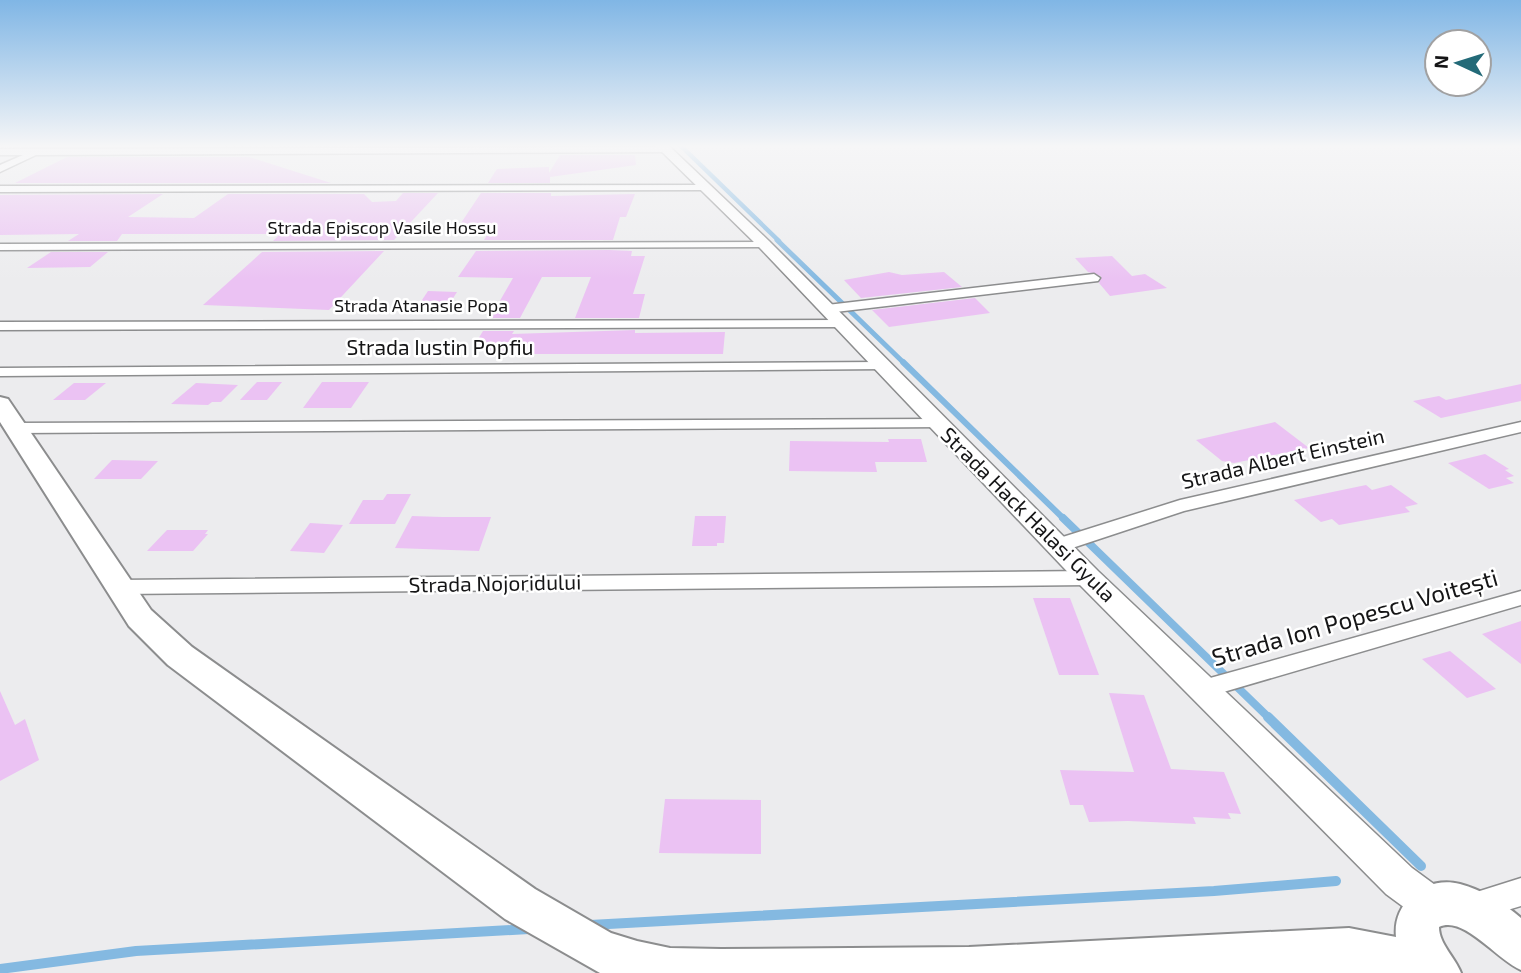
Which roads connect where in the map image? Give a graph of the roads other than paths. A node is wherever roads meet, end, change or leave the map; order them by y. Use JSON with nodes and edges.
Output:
{"nodes":[{"id":1,"x":708,"y":190,"type":"edge"},
{"id":2,"x":764,"y":244,"type":"junction"},
{"id":3,"x":0,"y":247,"type":"edge"},
{"id":4,"x":1094,"y":278,"type":"dead end"},
{"id":5,"x":834,"y":316,"type":"junction"},
{"id":6,"x":0,"y":327,"type":"edge"},
{"id":7,"x":881,"y":366,"type":"junction"},
{"id":8,"x":0,"y":372,"type":"edge"},
{"id":9,"x":0,"y":404,"type":"edge"},
{"id":10,"x":937,"y":424,"type":"junction"},
{"id":11,"x":1521,"y":427,"type":"edge"},
{"id":12,"x":17,"y":428,"type":"junction"},
{"id":13,"x":1060,"y":545,"type":"junction"},
{"id":14,"x":1090,"y":578,"type":"junction"},
{"id":15,"x":118,"y":587,"type":"junction"},
{"id":16,"x":1521,"y":598,"type":"edge"},
{"id":17,"x":1208,"y":687,"type":"junction"},
{"id":18,"x":1521,"y":892,"type":"edge"},
{"id":19,"x":1420,"y":899,"type":"junction"},
{"id":20,"x":1521,"y":948,"type":"edge"},
{"id":21,"x":1349,"y":950,"type":"junction"},
{"id":22,"x":967,"y":971,"type":"edge"},
{"id":23,"x":1437,"y":973,"type":"edge"}],
"edges":[{"from":1,"to":2,"type":"street","name":"Strada Hack Halasi Gyula"},
{"from":2,"to":3,"type":"street","name":"Strada Episcop Vasile Hossu"},
{"from":2,"to":5,"type":"street","name":"Strada Hack Halasi Gyula"},
{"from":4,"to":5,"type":"street","name":"Strada Atanasie Popa"},
{"from":5,"to":6,"type":"street","name":"Strada Atanasie Popa"},
{"from":5,"to":7,"type":"street","name":"Strada Hack Halasi Gyula"},
{"from":7,"to":8,"type":"street","name":"Strada Iustin Popfiu"},
{"from":7,"to":10,"type":"street","name":"Strada Hack Halasi Gyula"},
{"from":9,"to":12,"type":"main road"},
{"from":10,"to":12,"type":"street"},
{"from":10,"to":13,"type":"street","name":"Strada Hack Halasi Gyula"},
{"from":11,"to":13,"type":"street","name":"Strada Albert Einstein"},
{"from":12,"to":15,"type":"main road"},
{"from":13,"to":14,"type":"street","name":"Strada Hack Halasi Gyula"},
{"from":14,"to":15,"type":"street","name":"Strada Nojoridului"},
{"from":14,"to":17,"type":"street","name":"Strada Hack Halasi Gyula"},
{"from":15,"to":22,"type":"main road"},
{"from":16,"to":17,"type":"street","name":"Strada Ion Popescu Voitești"},
{"from":17,"to":19,"type":"street","name":"Strada Hack Halasi Gyula"},
{"from":18,"to":19,"type":"street"},
{"from":19,"to":20,"type":"main road"},
{"from":19,"to":21,"type":"main road"},
{"from":19,"to":23,"type":"main road"},
{"from":21,"to":22,"type":"main road"},
{"from":21,"to":23,"type":"main road"}]}
